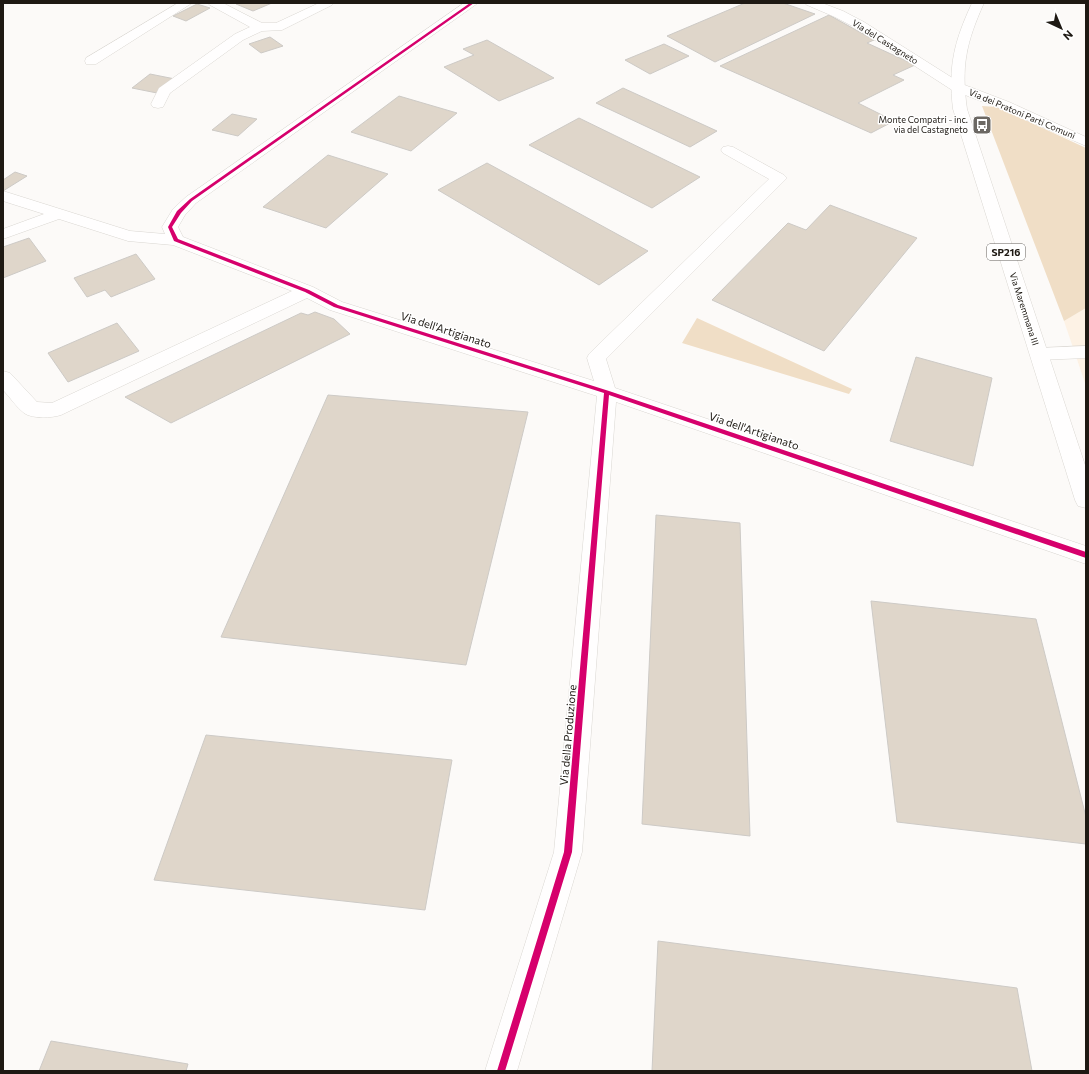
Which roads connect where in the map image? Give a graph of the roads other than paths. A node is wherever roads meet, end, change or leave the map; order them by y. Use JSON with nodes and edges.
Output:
{"nodes":[{"id":1,"x":186,"y":3,"type":"edge"},
{"id":2,"x":214,"y":3,"type":"edge"},
{"id":3,"x":328,"y":3,"type":"edge"},
{"id":4,"x":472,"y":3,"type":"edge"},
{"id":5,"x":811,"y":3,"type":"edge"},
{"id":6,"x":978,"y":3,"type":"edge"},
{"id":7,"x":838,"y":8,"type":"edge"},
{"id":8,"x":260,"y":27,"type":"junction"},
{"id":9,"x":91,"y":61,"type":"dead end"},
{"id":10,"x":957,"y":87,"type":"junction"},
{"id":11,"x":158,"y":104,"type":"dead end"},
{"id":12,"x":1086,"y":142,"type":"edge"},
{"id":13,"x":728,"y":150,"type":"dead end"},
{"id":14,"x":3,"y":196,"type":"edge"},
{"id":15,"x":59,"y":214,"type":"junction"},
{"id":16,"x":3,"y":234,"type":"edge"},
{"id":17,"x":176,"y":240,"type":"junction"},
{"id":18,"x":307,"y":291,"type":"junction"},
{"id":19,"x":1086,"y":352,"type":"edge"},
{"id":20,"x":1039,"y":354,"type":"junction"},
{"id":21,"x":3,"y":378,"type":"edge"},
{"id":22,"x":607,"y":392,"type":"junction"},
{"id":23,"x":1086,"y":500,"type":"edge"},
{"id":24,"x":1086,"y":555,"type":"edge"},
{"id":25,"x":501,"y":1071,"type":"edge"}],
"edges":[{"from":1,"to":9,"type":"street"},
{"from":2,"to":8,"type":"street"},
{"from":3,"to":8,"type":"street"},
{"from":4,"to":17,"type":"street"},
{"from":5,"to":7,"type":"street","name":"Via del Castagneto"},
{"from":6,"to":10,"type":"street","name":"Via Maremmana III","number":"SP216"},
{"from":7,"to":10,"type":"street","name":"Via del Castagneto"},
{"from":8,"to":11,"type":"street"},
{"from":10,"to":12,"type":"street","name":"Via dei Pratoni Parti Comuni"},
{"from":10,"to":20,"type":"street","name":"Via Maremmana III","number":"SP216"},
{"from":13,"to":22,"type":"street"},
{"from":14,"to":15,"type":"street","name":"Via dell'Artigianato"},
{"from":15,"to":16,"type":"street"},
{"from":15,"to":17,"type":"street","name":"Via dell'Artigianato"},
{"from":17,"to":18,"type":"street","name":"Via dell'Artigianato"},
{"from":18,"to":21,"type":"street"},
{"from":18,"to":22,"type":"street","name":"Via dell'Artigianato"},
{"from":19,"to":20,"type":"street"},
{"from":20,"to":23,"type":"street","name":"Via Maremmana III","number":"SP216"},
{"from":22,"to":24,"type":"street","name":"Via dell'Artigianato"},
{"from":22,"to":25,"type":"street","name":"Via della Produzione"}]}
